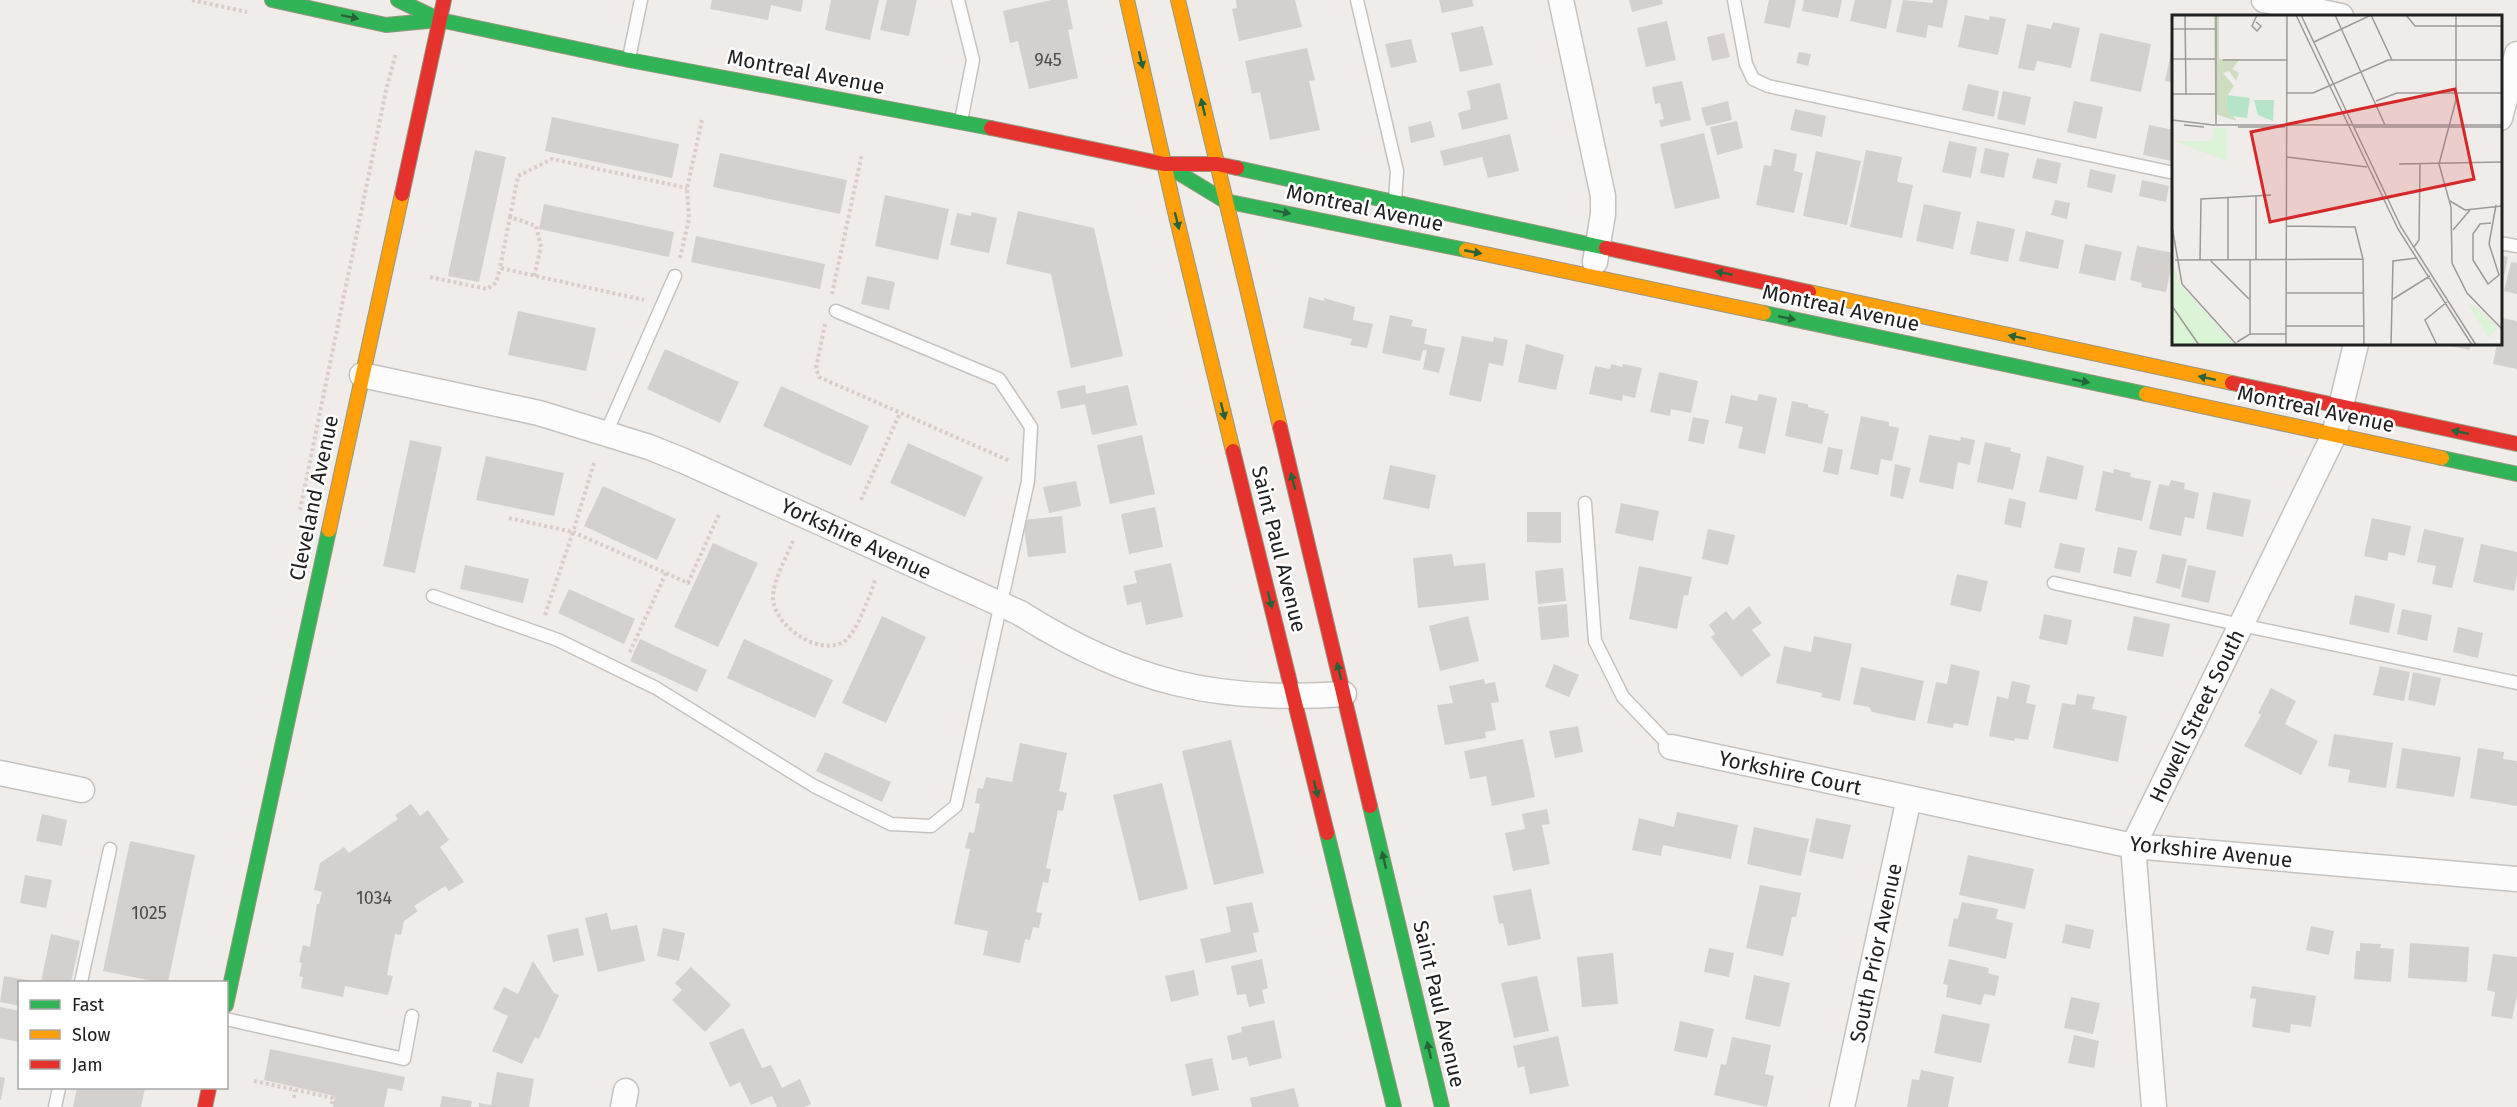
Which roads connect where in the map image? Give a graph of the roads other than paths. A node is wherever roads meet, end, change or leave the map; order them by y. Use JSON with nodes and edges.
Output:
{"nodes":[{"id":1,"x":272,"y":0,"type":"edge"},
{"id":2,"x":398,"y":0,"type":"edge"},
{"id":3,"x":444,"y":0,"type":"edge"},
{"id":4,"x":641,"y":0,"type":"edge"},
{"id":5,"x":958,"y":0,"type":"edge"},
{"id":6,"x":1126,"y":0,"type":"edge"},
{"id":7,"x":1178,"y":0,"type":"edge"},
{"id":8,"x":1356,"y":0,"type":"edge"},
{"id":9,"x":1560,"y":0,"type":"edge"},
{"id":10,"x":1734,"y":0,"type":"edge"},
{"id":11,"x":2264,"y":0,"type":"edge"},
{"id":12,"x":2336,"y":15,"type":"edge"},
{"id":13,"x":440,"y":20,"type":"junction"},
{"id":14,"x":2502,"y":50,"type":"edge"},
{"id":15,"x":2517,"y":54,"type":"edge"},
{"id":16,"x":629,"y":60,"type":"junction"},
{"id":17,"x":2502,"y":110,"type":"edge"},
{"id":18,"x":961,"y":122,"type":"junction"},
{"id":19,"x":1164,"y":164,"type":"junction"},
{"id":20,"x":1217,"y":164,"type":"junction"},
{"id":21,"x":2172,"y":173,"type":"edge"},
{"id":22,"x":1225,"y":201,"type":"junction"},
{"id":23,"x":1392,"y":219,"type":"junction"},
{"id":24,"x":2502,"y":243,"type":"edge"},
{"id":25,"x":1598,"y":246,"type":"junction"},
{"id":26,"x":2517,"y":246,"type":"edge"},
{"id":27,"x":675,"y":276,"type":"road end"},
{"id":28,"x":1593,"y":276,"type":"junction"},
{"id":29,"x":836,"y":311,"type":"dead end"},
{"id":30,"x":2356,"y":345,"type":"edge"},
{"id":31,"x":362,"y":375,"type":"junction"},
{"id":32,"x":2343,"y":407,"type":"junction"},
{"id":33,"x":606,"y":433,"type":"junction"},
{"id":34,"x":2334,"y":435,"type":"junction"},
{"id":35,"x":2517,"y":444,"type":"edge"},
{"id":36,"x":2517,"y":474,"type":"edge"},
{"id":37,"x":1585,"y":503,"type":"dead end"},
{"id":38,"x":2054,"y":583,"type":"dead end"},
{"id":39,"x":433,"y":596,"type":"dead end"},
{"id":40,"x":1001,"y":605,"type":"junction"},
{"id":41,"x":2241,"y":625,"type":"junction"},
{"id":42,"x":2517,"y":683,"type":"edge"},
{"id":43,"x":1344,"y":694,"type":"junction"},
{"id":44,"x":1294,"y":698,"type":"junction"},
{"id":45,"x":1671,"y":747,"type":"joint"},
{"id":46,"x":0,"y":772,"type":"edge"},
{"id":47,"x":82,"y":790,"type":"dead end"},
{"id":48,"x":1909,"y":798,"type":"junction"},
{"id":49,"x":2133,"y":846,"type":"junction"},
{"id":50,"x":110,"y":849,"type":"dead end"},
{"id":51,"x":2517,"y":879,"type":"edge"},
{"id":52,"x":81,"y":981,"type":"edge"},
{"id":53,"x":228,"y":996,"type":"edge"},
{"id":54,"x":412,"y":1016,"type":"dead end"},
{"id":55,"x":228,"y":1019,"type":"edge"},
{"id":56,"x":59,"y":1089,"type":"edge"},
{"id":57,"x":209,"y":1089,"type":"edge"},
{"id":58,"x":55,"y":1107,"type":"edge"},
{"id":59,"x":205,"y":1107,"type":"edge"},
{"id":60,"x":1394,"y":1107,"type":"edge"},
{"id":61,"x":1442,"y":1107,"type":"edge"},
{"id":62,"x":1842,"y":1107,"type":"edge"},
{"id":63,"x":2154,"y":1107,"type":"edge"}],
"edges":[{"from":1,"to":13,"type":"street","name":"Montreal Avenue","one_way":true},
{"from":2,"to":13,"type":"street","name":"Montreal Avenue"},
{"from":3,"to":13,"type":"street","name":"Cleveland Avenue"},
{"from":4,"to":16,"type":"lane"},
{"from":5,"to":18,"type":"lane"},
{"from":6,"to":19,"type":"street","name":"Saint Paul Avenue","one_way":true},
{"from":20,"to":7,"type":"street","name":"Saint Paul Avenue","one_way":true},
{"from":8,"to":23,"type":"lane"},
{"from":9,"to":25,"type":"street"},
{"from":10,"to":21,"type":"lane"},
{"from":11,"to":12,"type":"street"},
{"from":13,"to":16,"type":"street","name":"Montreal Avenue"},
{"from":13,"to":31,"type":"street","name":"Cleveland Avenue"},
{"from":14,"to":15,"type":"street"},
{"from":15,"to":17,"type":"street"},
{"from":16,"to":18,"type":"street","name":"Montreal Avenue"},
{"from":18,"to":19,"type":"street","name":"Montreal Avenue"},
{"from":19,"to":20,"type":"street","name":"Montreal Avenue"},
{"from":19,"to":22,"type":"street","name":"Montreal Avenue"},
{"from":19,"to":44,"type":"street","name":"Saint Paul Avenue","one_way":true},
{"from":20,"to":22,"type":"street","name":"Saint Paul Avenue"},
{"from":20,"to":23,"type":"street","name":"Montreal Avenue"},
{"from":22,"to":23,"type":"street","name":"Montreal Avenue","one_way":true},
{"from":43,"to":22,"type":"street","name":"Saint Paul Avenue","one_way":true},
{"from":23,"to":25,"type":"street","name":"Montreal Avenue"},
{"from":23,"to":28,"type":"street","name":"Montreal Avenue","one_way":true},
{"from":24,"to":26,"type":"lane"},
{"from":25,"to":28,"type":"street"},
{"from":32,"to":25,"type":"street","name":"Montreal Avenue","one_way":true},
{"from":27,"to":33,"type":"lane"},
{"from":28,"to":34,"type":"street","name":"Montreal Avenue","one_way":true},
{"from":29,"to":40,"type":"lane"},
{"from":30,"to":32,"type":"street","name":"Howell Street South"},
{"from":31,"to":33,"type":"street","name":"Yorkshire Avenue"},
{"from":31,"to":53,"type":"street","name":"Cleveland Avenue"},
{"from":32,"to":34,"type":"street","name":"Howell Street South"},
{"from":35,"to":32,"type":"street","name":"Montreal Avenue","one_way":true},
{"from":33,"to":40,"type":"street","name":"Yorkshire Avenue"},
{"from":34,"to":36,"type":"street","name":"Montreal Avenue"},
{"from":34,"to":41,"type":"street","name":"Howell Street South"},
{"from":37,"to":45,"type":"lane"},
{"from":38,"to":41,"type":"lane"},
{"from":39,"to":40,"type":"lane"},
{"from":40,"to":44,"type":"street","name":"Yorkshire Avenue"},
{"from":41,"to":42,"type":"lane"},
{"from":41,"to":49,"type":"street","name":"Howell Street South"},
{"from":43,"to":44,"type":"street","name":"Yorkshire Avenue"},
{"from":61,"to":43,"type":"street","name":"Saint Paul Avenue","one_way":true},
{"from":44,"to":60,"type":"street","name":"Saint Paul Avenue","one_way":true},
{"from":45,"to":48,"type":"street","name":"Yorkshire Court"},
{"from":46,"to":47,"type":"street"},
{"from":48,"to":49,"type":"street","name":"Yorkshire Avenue"},
{"from":48,"to":62,"type":"street","name":"South Prior Avenue"},
{"from":49,"to":51,"type":"street","name":"Yorkshire Avenue"},
{"from":49,"to":63,"type":"street"},
{"from":50,"to":52,"type":"lane"},
{"from":54,"to":55,"type":"lane"},
{"from":56,"to":58,"type":"lane"},
{"from":57,"to":59,"type":"street"}]}
